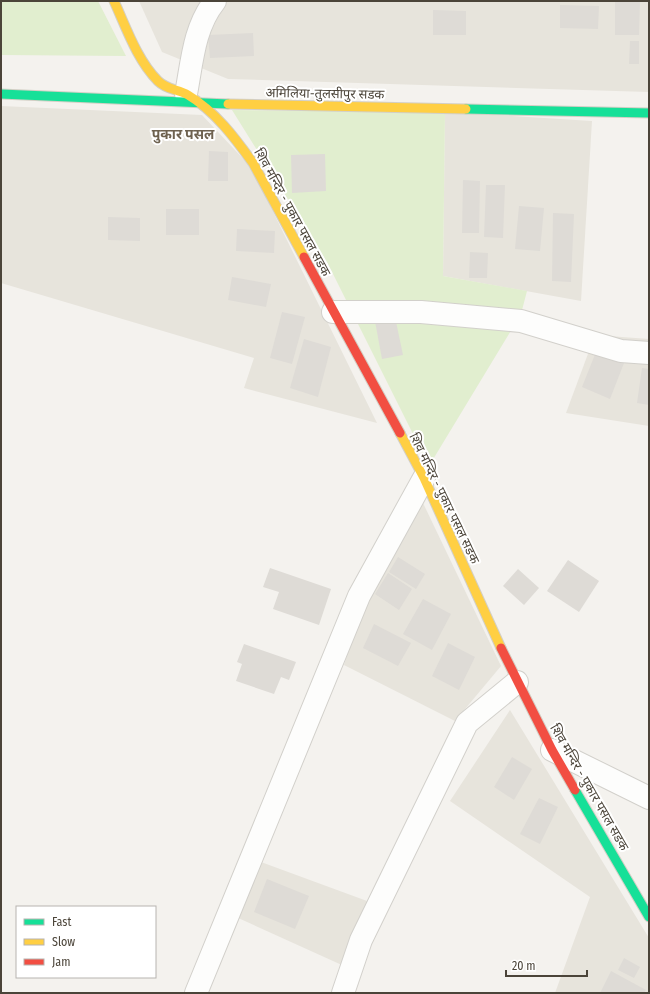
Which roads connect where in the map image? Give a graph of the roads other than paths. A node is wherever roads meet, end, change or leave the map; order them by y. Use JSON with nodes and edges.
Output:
{"nodes":[{"id":1,"x":114,"y":1,"type":"edge"},
{"id":2,"x":215,"y":1,"type":"edge"},
{"id":3,"x":1,"y":94,"type":"edge"},
{"id":4,"x":193,"y":98,"type":"junction"},
{"id":5,"x":649,"y":113,"type":"edge"},
{"id":6,"x":333,"y":312,"type":"junction"},
{"id":7,"x":649,"y":353,"type":"edge"},
{"id":8,"x":424,"y":478,"type":"junction"},
{"id":9,"x":517,"y":682,"type":"junction"},
{"id":10,"x":552,"y":750,"type":"junction"},
{"id":11,"x":649,"y":798,"type":"edge"},
{"id":12,"x":649,"y":917,"type":"edge"},
{"id":13,"x":196,"y":993,"type":"edge"},
{"id":14,"x":343,"y":993,"type":"edge"}],
"edges":[{"from":1,"to":4,"type":"street"},
{"from":2,"to":4,"type":"street"},
{"from":3,"to":4,"type":"street","name":"अमिलिया-तुलसीपुर सडक"},
{"from":4,"to":5,"type":"street","name":"अमिलिया-तुलसीपुर सडक"},
{"from":4,"to":6,"type":"street","name":"शिव मन्दिर - पुकार पसल सडक"},
{"from":6,"to":7,"type":"street"},
{"from":6,"to":8,"type":"street","name":"शिव मन्दिर - पुकार पसल सडक"},
{"from":8,"to":9,"type":"street","name":"शिव मन्दिर - पुकार पसल सडक"},
{"from":8,"to":13,"type":"street"},
{"from":9,"to":10,"type":"street","name":"शिव मन्दिर - पुकार पसल सडक"},
{"from":9,"to":14,"type":"street"},
{"from":10,"to":11,"type":"street"},
{"from":10,"to":12,"type":"street","name":"शिव मन्दिर - पुकार पसल सडक"}]}
